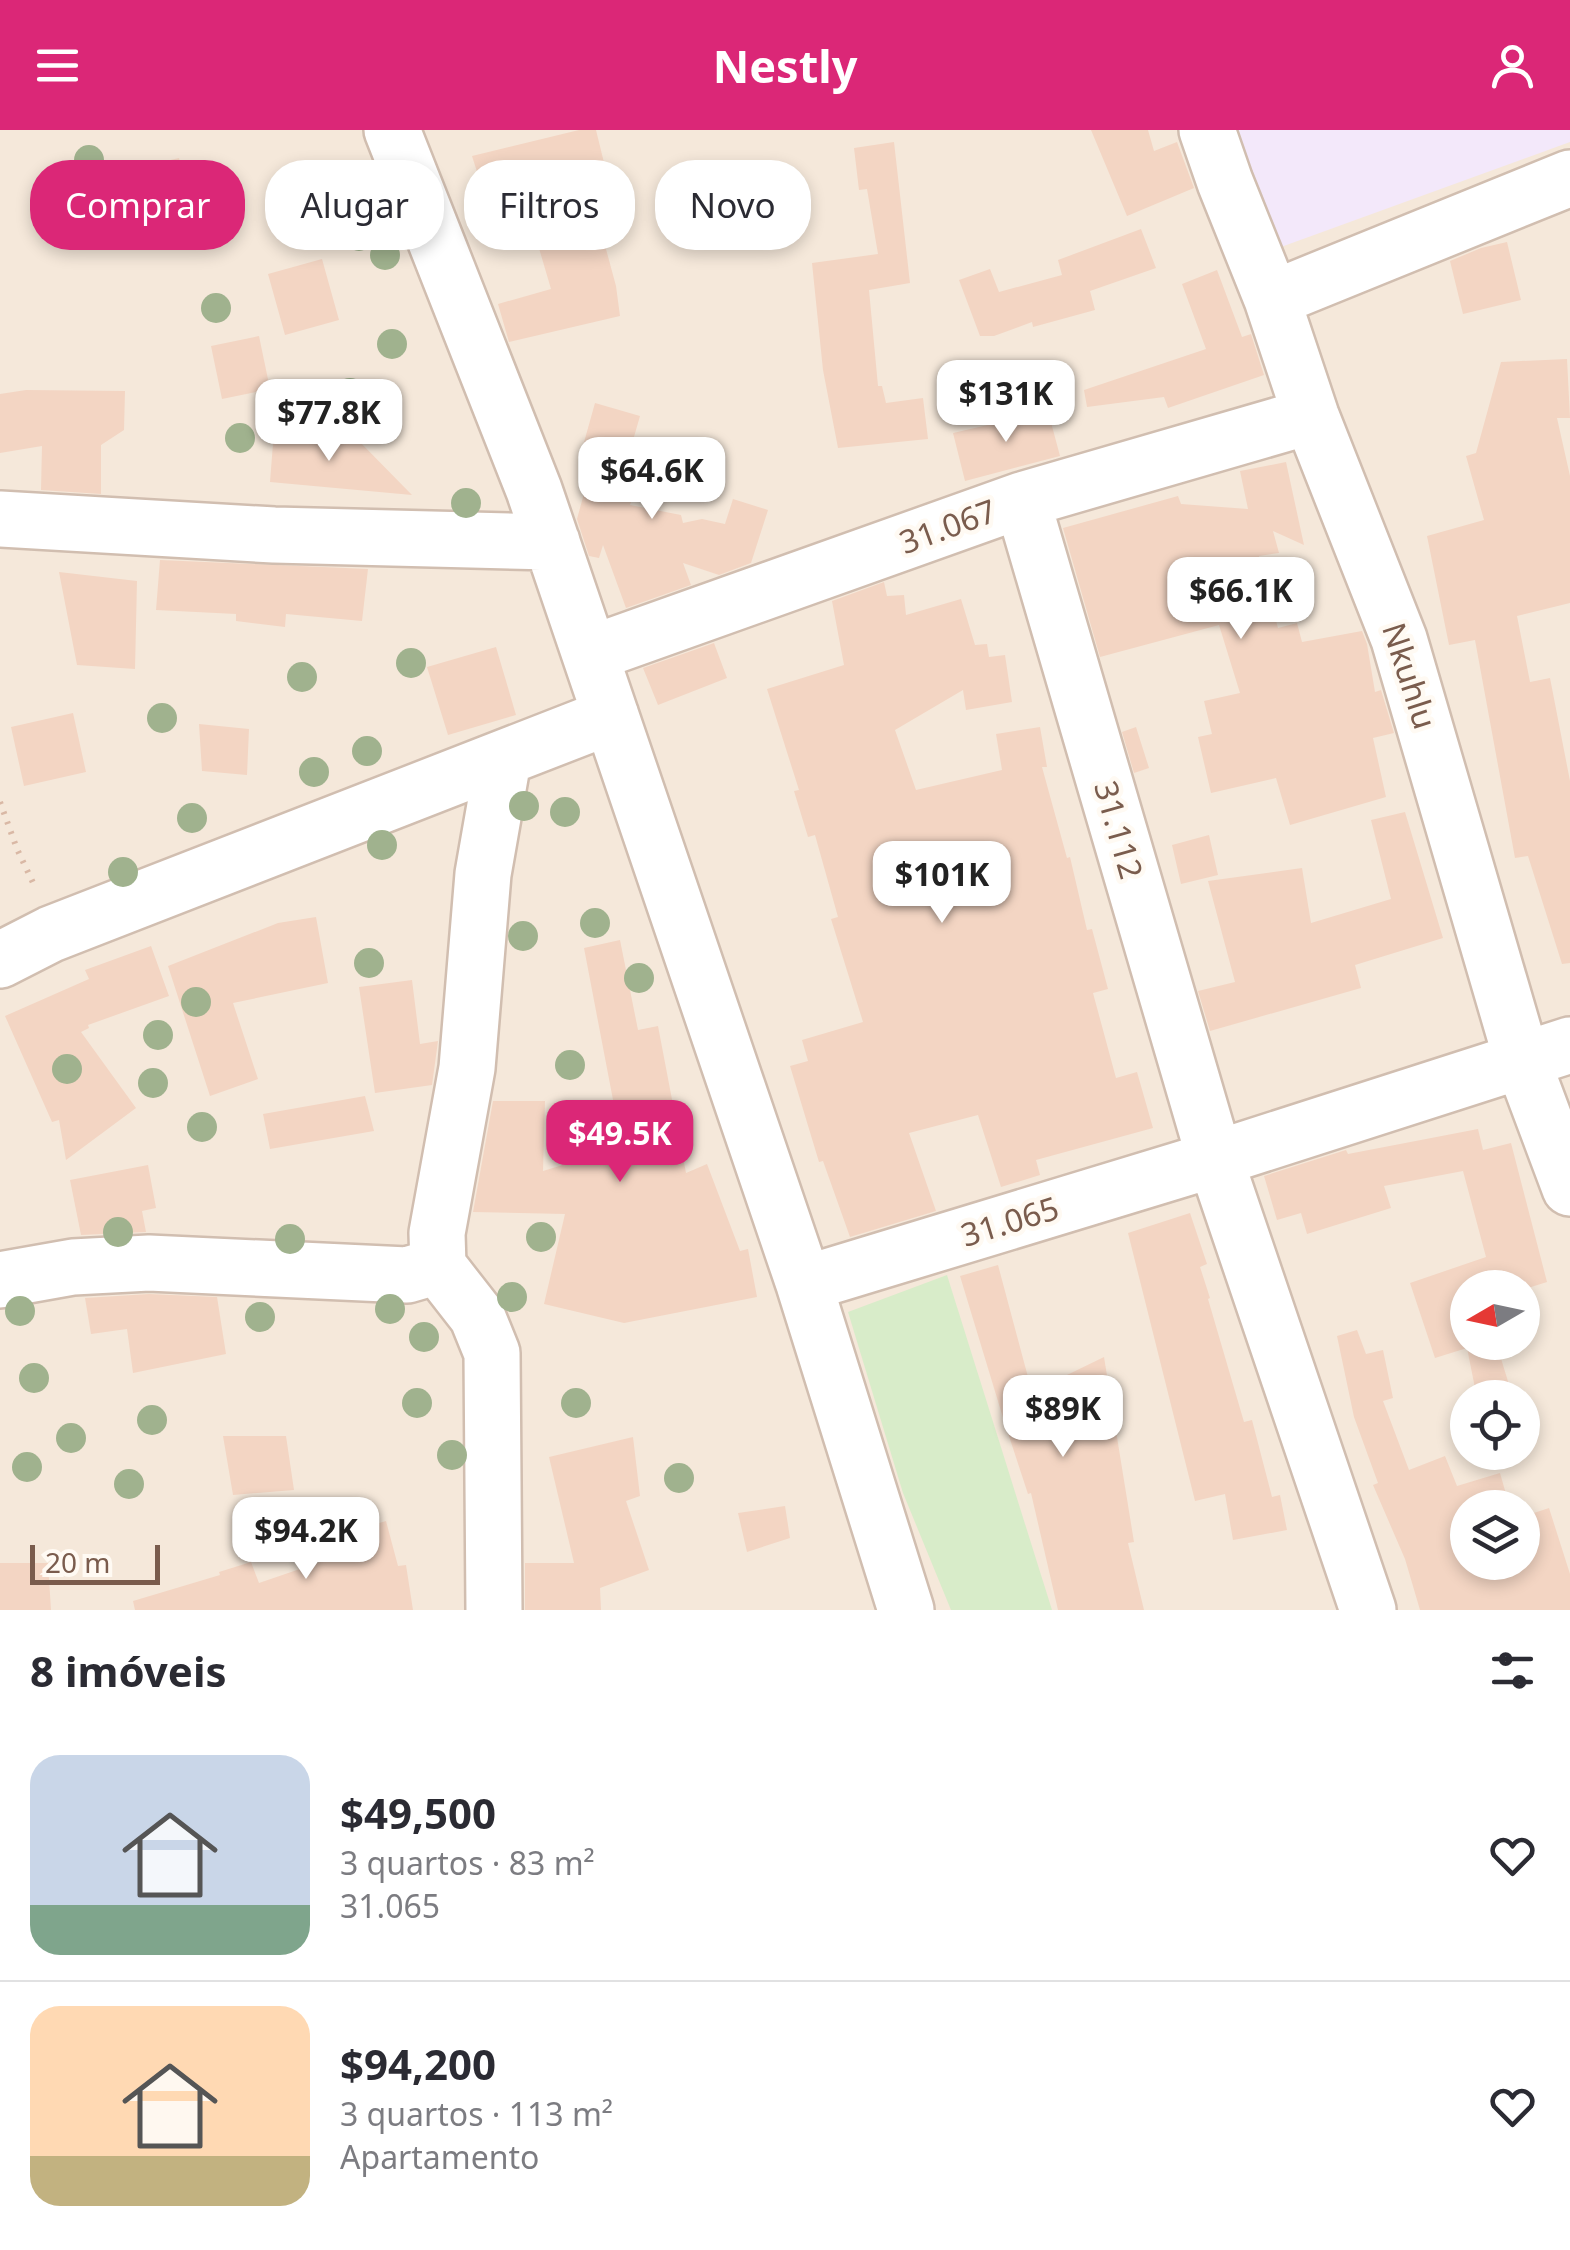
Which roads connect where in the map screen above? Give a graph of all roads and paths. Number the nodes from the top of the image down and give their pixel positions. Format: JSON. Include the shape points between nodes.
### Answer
{"nodes":[{"id":1,"x":392,"y":130,"type":"edge"},
{"id":2,"x":1207,"y":130,"type":"edge"},
{"id":3,"x":1570,"y":178,"type":"edge"},
{"id":4,"x":1272,"y":299,"type":"junction"},
{"id":5,"x":1311,"y":416,"type":"junction"},
{"id":6,"x":1022,"y":500,"type":"junction"},
{"id":7,"x":0,"y":518,"type":"edge"},
{"id":8,"x":552,"y":542,"type":"junction"},
{"id":9,"x":590,"y":654,"type":"junction"},
{"id":10,"x":612,"y":716,"type":"junction"},
{"id":11,"x":504,"y":760,"type":"junction"},
{"id":12,"x":0,"y":802,"type":"edge"},
{"id":13,"x":51,"y":934,"type":"junction"},
{"id":14,"x":0,"y":960,"type":"edge"},
{"id":15,"x":1546,"y":1053,"type":"edge"},
{"id":16,"x":1215,"y":1159,"type":"junction"},
{"id":17,"x":1570,"y":1188,"type":"edge"},
{"id":18,"x":438,"y":1266,"type":"junction"},
{"id":19,"x":0,"y":1280,"type":"edge"},
{"id":20,"x":804,"y":1284,"type":"junction"},
{"id":21,"x":494,"y":1610,"type":"edge"},
{"id":22,"x":906,"y":1610,"type":"edge"},
{"id":23,"x":1368,"y":1610,"type":"edge"}],
"edges":[{"from":1,"to":8,"type":"street"},
{"from":2,"to":4,"type":"street","name":"Nkuhlu"},
{"from":3,"to":4,"type":"street"},
{"from":4,"to":5,"type":"street","name":"Nkuhlu"},
{"from":5,"to":6,"type":"street","name":"31.067"},
{"from":5,"to":15,"type":"street","name":"Nkuhlu","via":[[1400,639]]},
{"from":6,"to":9,"type":"street","name":"31.067"},
{"from":6,"to":16,"type":"street","name":"31.112"},
{"from":7,"to":8,"type":"street","via":[[274,535]]},
{"from":8,"to":9,"type":"street"},
{"from":9,"to":10,"type":"street"},
{"from":10,"to":11,"type":"street"},
{"from":10,"to":20,"type":"street"},
{"from":11,"to":13,"type":"street"},
{"from":11,"to":18,"type":"street","via":[[483,874],[467,1068],[437,1233]]},
{"from":12,"to":13,"type":"path"},
{"from":13,"to":14,"type":"street"},
{"from":15,"to":16,"type":"street","name":"31.065"},
{"from":15,"to":17,"type":"street","name":"Nkuhlu"},
{"from":16,"to":20,"type":"street","name":"31.065"},
{"from":16,"to":23,"type":"street","name":"31.112"},
{"from":18,"to":19,"type":"street","via":[[406,1276],[149,1262]]},
{"from":18,"to":21,"type":"street","via":[[478,1316],[492,1352]]},
{"from":20,"to":22,"type":"street"}]}
